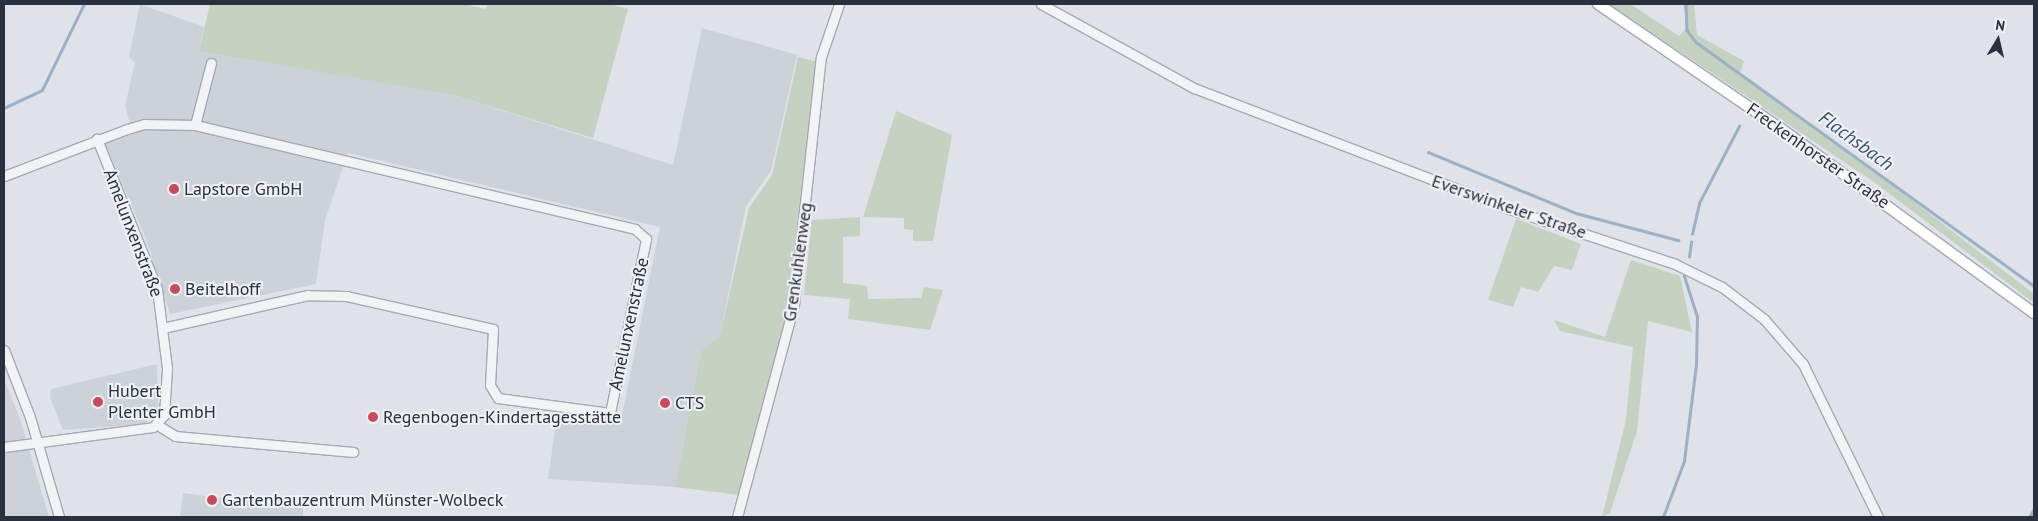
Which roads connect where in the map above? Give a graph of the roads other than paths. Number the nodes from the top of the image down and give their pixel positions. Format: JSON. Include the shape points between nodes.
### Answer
{"nodes":[{"id":1,"x":839,"y":4,"type":"edge"},
{"id":2,"x":1041,"y":4,"type":"edge"},
{"id":3,"x":1598,"y":4,"type":"edge"},
{"id":4,"x":211,"y":63,"type":"dead end"},
{"id":5,"x":195,"y":125,"type":"junction"},
{"id":6,"x":97,"y":139,"type":"junction"},
{"id":7,"x":4,"y":176,"type":"edge"},
{"id":8,"x":2034,"y":313,"type":"edge"},
{"id":9,"x":163,"y":328,"type":"junction"},
{"id":10,"x":4,"y":350,"type":"edge"},
{"id":11,"x":156,"y":424,"type":"junction"},
{"id":12,"x":38,"y":443,"type":"junction"},
{"id":13,"x":4,"y":446,"type":"edge"},
{"id":14,"x":353,"y":452,"type":"dead end"},
{"id":15,"x":59,"y":517,"type":"edge"},
{"id":16,"x":737,"y":517,"type":"edge"},
{"id":17,"x":1878,"y":517,"type":"edge"}],
"edges":[{"from":1,"to":16,"type":"street","name":"Grenkuhlenweg","via":[[821,57],[794,304]]},
{"from":2,"to":17,"type":"street","name":"Everswinkeler Straße","via":[[1194,88],[1506,208],[1674,264],[1722,287],[1764,319],[1803,364]]},
{"from":3,"to":8,"type":"main road","name":"Freckenhorster Straße","via":[[1811,150]]},
{"from":4,"to":5,"type":"street"},
{"from":5,"to":6,"type":"street","name":"Amelunxenstraße","via":[[144,124]]},
{"from":5,"to":9,"type":"street","name":"Amelunxenstraße","via":[[635,228],[644,233],[645,247],[610,413],[498,398],[490,386],[493,329],[481,322],[347,296],[308,295]]},
{"from":6,"to":7,"type":"street","name":"Amelunxenstraße"},
{"from":6,"to":9,"type":"street","name":"Amelunxenstraße","via":[[157,289]]},
{"from":9,"to":11,"type":"street","name":"Amelunxenstraße","via":[[164,415]]},
{"from":10,"to":12,"type":"street"},
{"from":11,"to":12,"type":"street"},
{"from":11,"to":14,"type":"street","via":[[175,436]]},
{"from":12,"to":13,"type":"street"},
{"from":12,"to":15,"type":"street"}]}
